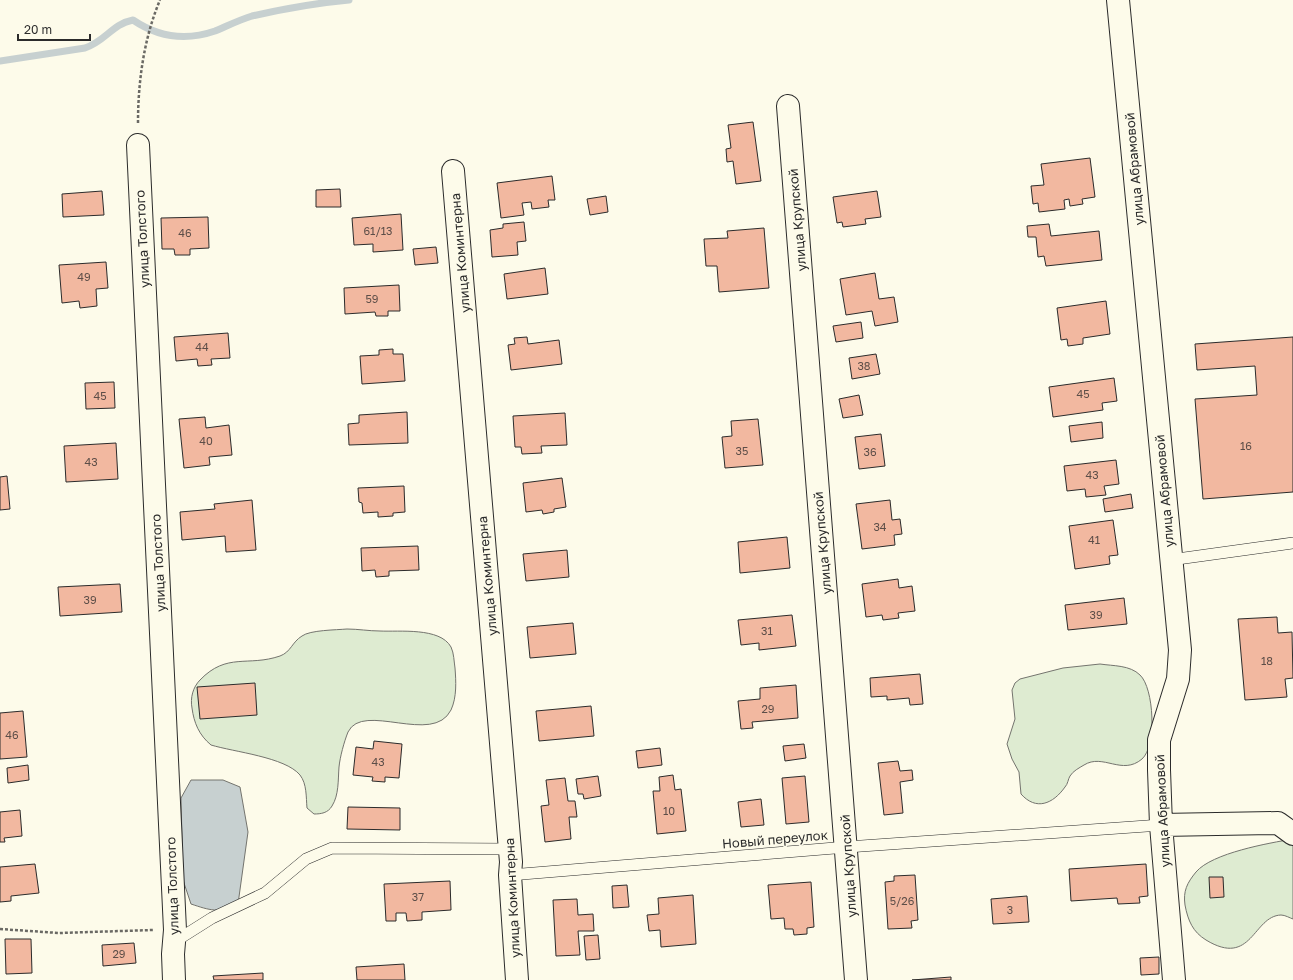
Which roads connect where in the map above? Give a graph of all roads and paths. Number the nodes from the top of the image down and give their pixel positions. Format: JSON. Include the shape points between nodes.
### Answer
{"nodes":[{"id":1,"x":160,"y":0,"type":"edge"},
{"id":2,"x":1118,"y":0,"type":"edge"},
{"id":3,"x":788,"y":106,"type":"dead end"},
{"id":4,"x":138,"y":145,"type":"joint"},
{"id":5,"x":454,"y":171,"type":"dead end"},
{"id":6,"x":1293,"y":543,"type":"edge"},
{"id":7,"x":1170,"y":560,"type":"junction"},
{"id":8,"x":1161,"y":825,"type":"junction"},
{"id":9,"x":1293,"y":834,"type":"edge"},
{"id":10,"x":846,"y":847,"type":"junction"},
{"id":11,"x":510,"y":849,"type":"junction"},
{"id":12,"x":510,"y":875,"type":"junction"},
{"id":13,"x":0,"y":929,"type":"edge"},
{"id":14,"x":175,"y":936,"type":"junction"},
{"id":15,"x":174,"y":980,"type":"edge"},
{"id":16,"x":517,"y":980,"type":"edge"},
{"id":17,"x":856,"y":980,"type":"edge"},
{"id":18,"x":1174,"y":980,"type":"edge"}],
"edges":[{"from":1,"to":4,"type":"path","via":[[147,39],[138,96]]},
{"from":2,"to":7,"type":"street","name":"улица Абрамовой"},
{"from":3,"to":10,"type":"street","name":"улица Крупской"},
{"from":4,"to":14,"type":"street","name":"улица Толстого"},
{"from":5,"to":11,"type":"street","name":"улица Коминтерна"},
{"from":6,"to":7,"type":"lane"},
{"from":7,"to":8,"type":"street","name":"улица Абрамовой","via":[[1180,650],[1178,679],[1159,740]]},
{"from":8,"to":9,"type":"street","via":[[1278,823]]},
{"from":8,"to":10,"type":"lane","name":"Новый переулок"},
{"from":8,"to":18,"type":"street","name":"улица Абрамовой"},
{"from":10,"to":12,"type":"lane","name":"Новый переулок"},
{"from":10,"to":17,"type":"street","name":"улица Крупской"},
{"from":11,"to":12,"type":"street","name":"улица Коминтерна"},
{"from":11,"to":14,"type":"lane","via":[[332,848],[306,860],[265,893]]},
{"from":12,"to":16,"type":"street","name":"улица Коминтерна"},
{"from":13,"to":14,"type":"path"},
{"from":14,"to":15,"type":"street","name":"улица Толстого"}]}
